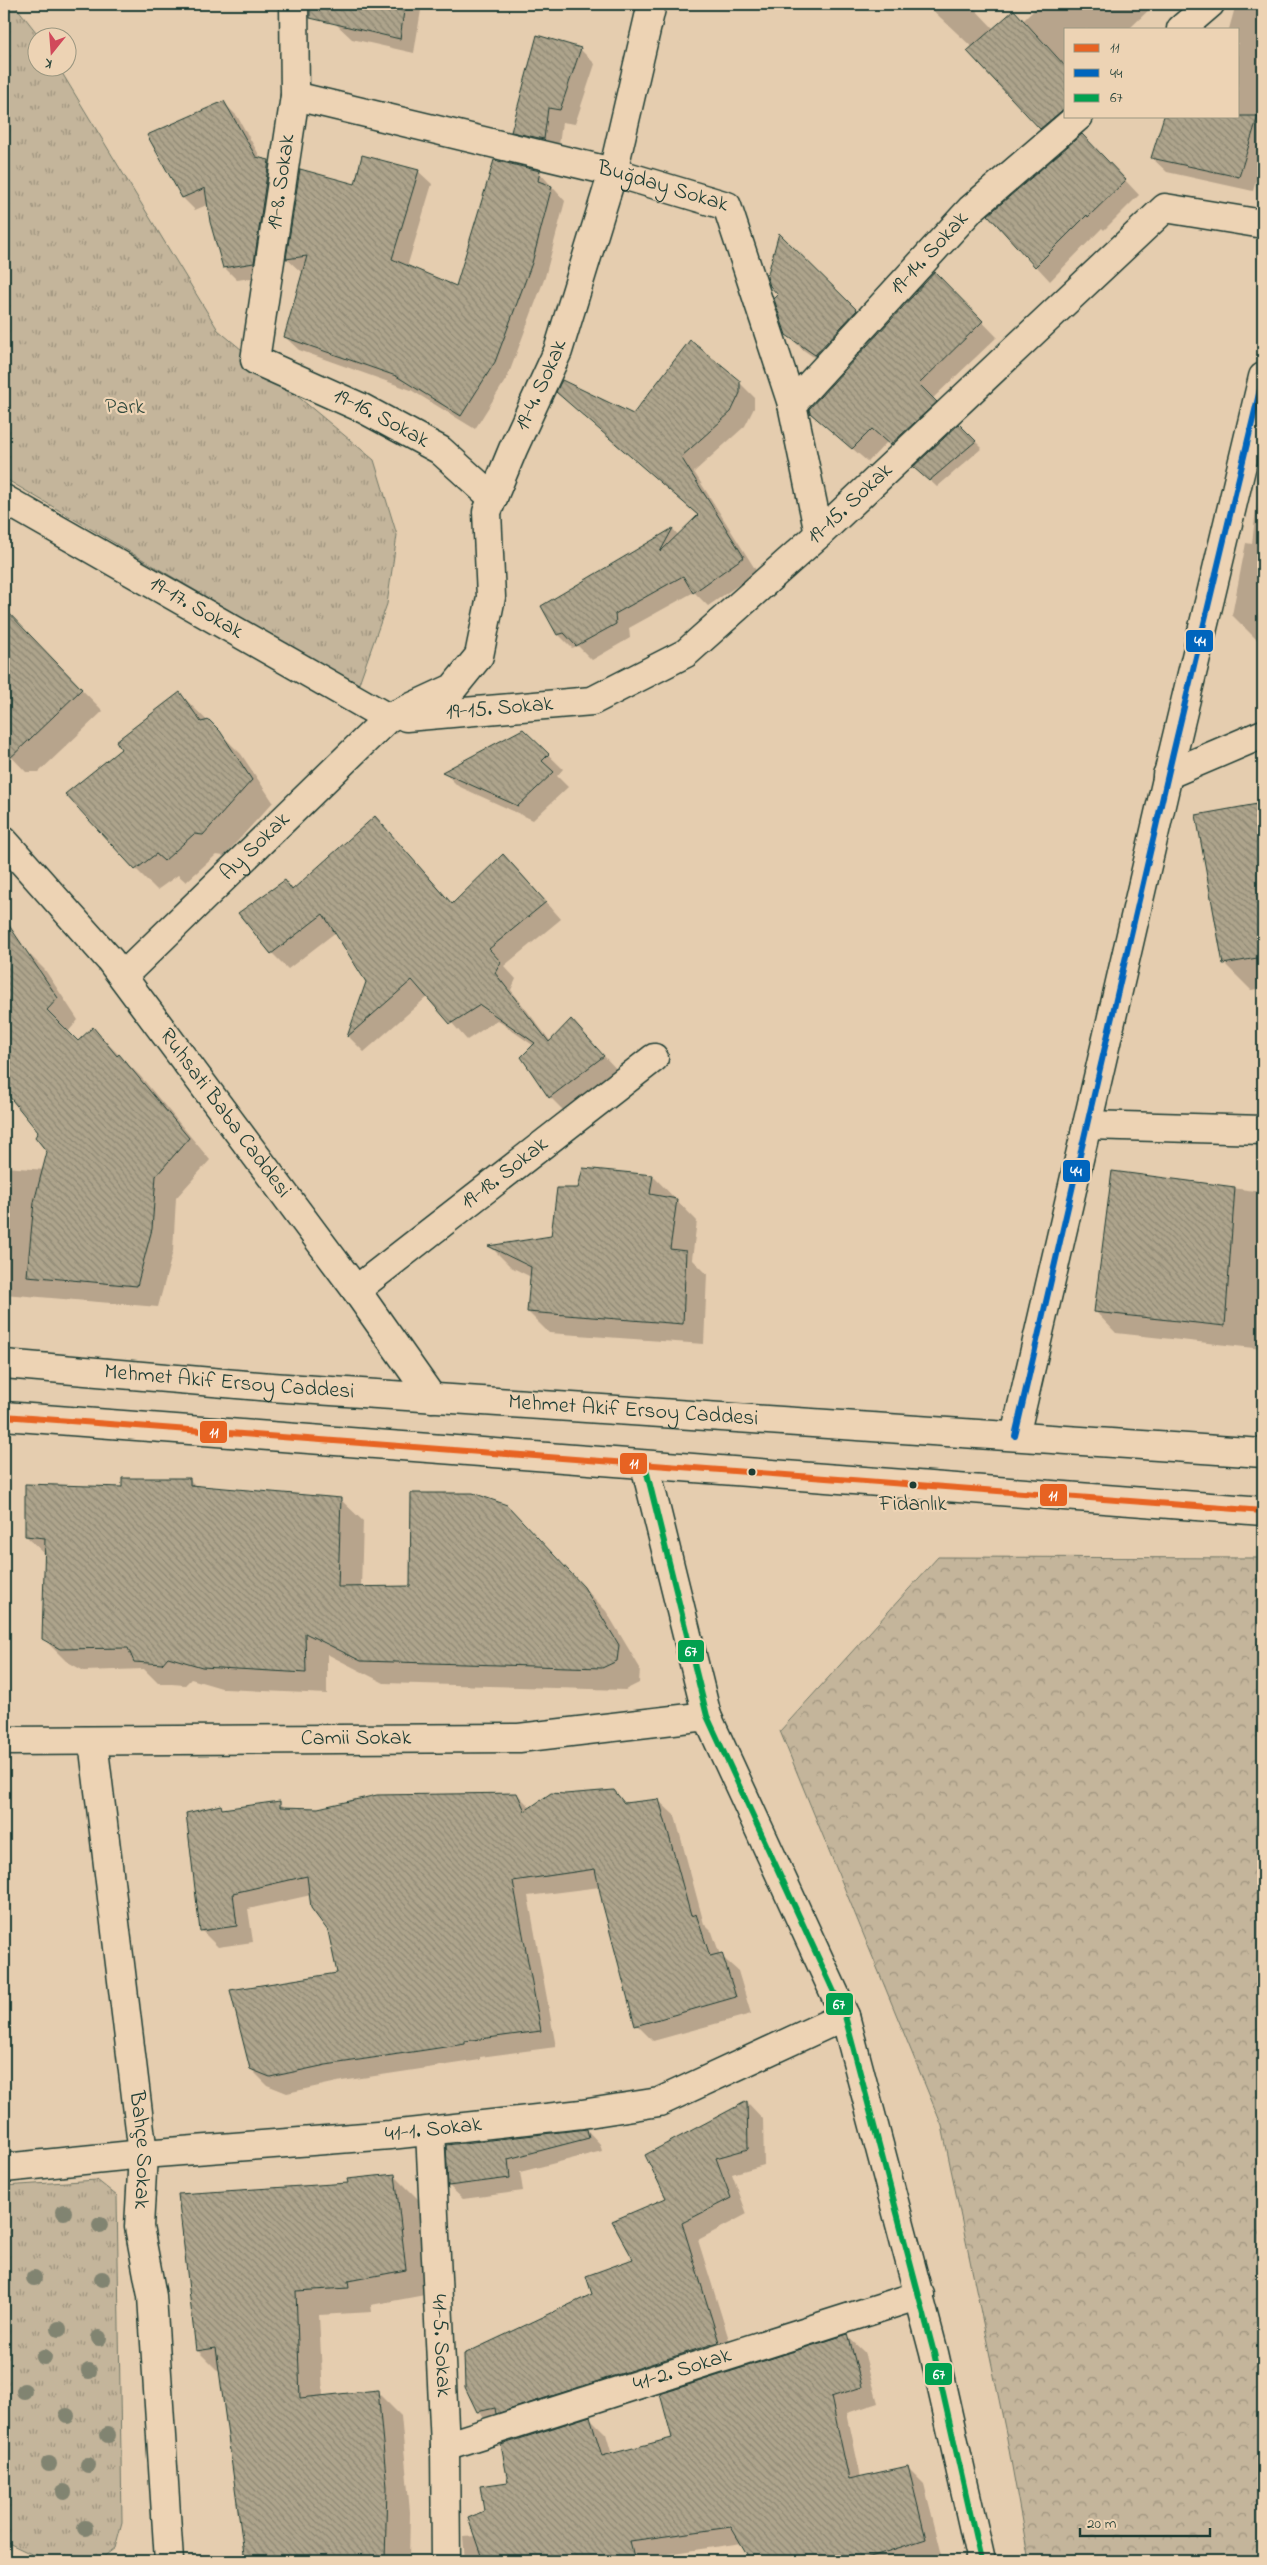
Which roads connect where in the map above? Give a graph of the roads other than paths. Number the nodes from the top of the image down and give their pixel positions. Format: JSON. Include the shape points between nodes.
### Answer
{"nodes":[{"id":1,"x":294,"y":4,"type":"edge"},
{"id":2,"x":652,"y":4,"type":"edge"},
{"id":3,"x":1210,"y":4,"type":"edge"},
{"id":4,"x":1182,"y":28,"type":"edge"},
{"id":5,"x":294,"y":96,"type":"junction"},
{"id":6,"x":1077,"y":118,"type":"edge"},
{"id":7,"x":613,"y":172,"type":"junction"},
{"id":8,"x":1263,"y":224,"type":"edge"},
{"id":9,"x":255,"y":360,"type":"joint"},
{"id":10,"x":1263,"y":377,"type":"edge"},
{"id":11,"x":792,"y":404,"type":"junction"},
{"id":12,"x":493,"y":498,"type":"junction"},
{"id":13,"x":4,"y":499,"type":"edge"},
{"id":14,"x":819,"y":534,"type":"junction"},
{"id":15,"x":388,"y":718,"type":"junction"},
{"id":16,"x":1263,"y":734,"type":"edge"},
{"id":17,"x":1167,"y":776,"type":"junction"},
{"id":18,"x":4,"y":841,"type":"edge"},
{"id":19,"x":123,"y":976,"type":"junction"},
{"id":20,"x":654,"y":1058,"type":"dead end"},
{"id":21,"x":1087,"y":1125,"type":"junction"},
{"id":22,"x":1263,"y":1130,"type":"edge"},
{"id":23,"x":356,"y":1290,"type":"junction"},
{"id":24,"x":4,"y":1364,"type":"edge"},
{"id":25,"x":432,"y":1398,"type":"junction"},
{"id":26,"x":4,"y":1416,"type":"edge"},
{"id":27,"x":1015,"y":1436,"type":"junction"},
{"id":28,"x":1263,"y":1453,"type":"edge"},
{"id":29,"x":645,"y":1464,"type":"junction"},
{"id":30,"x":1263,"y":1511,"type":"edge"},
{"id":31,"x":707,"y":1716,"type":"junction"},
{"id":32,"x":4,"y":1741,"type":"edge"},
{"id":33,"x":94,"y":1742,"type":"junction"},
{"id":34,"x":845,"y":2016,"type":"junction"},
{"id":35,"x":430,"y":2131,"type":"junction"},
{"id":36,"x":143,"y":2154,"type":"junction"},
{"id":37,"x":4,"y":2168,"type":"edge"},
{"id":38,"x":920,"y":2295,"type":"junction"},
{"id":39,"x":444,"y":2446,"type":"junction"},
{"id":40,"x":169,"y":2561,"type":"edge"},
{"id":41,"x":446,"y":2561,"type":"edge"},
{"id":42,"x":980,"y":2561,"type":"edge"}],
"edges":[{"from":1,"to":5,"type":"street","name":"19-8. Sokak"},
{"from":2,"to":7,"type":"street","name":"19-4. Sokak"},
{"from":3,"to":4,"type":"street"},
{"from":5,"to":7,"type":"street","name":"Buğday Sokak"},
{"from":5,"to":9,"type":"street","name":"19-8. Sokak"},
{"from":6,"to":11,"type":"street","name":"19-14. Sokak","via":[[971,210]]},
{"from":7,"to":11,"type":"street","name":"Buğday Sokak","via":[[727,206]]},
{"from":7,"to":12,"type":"street","name":"19-4. Sokak","via":[[558,351]]},
{"from":8,"to":14,"type":"street","name":"19-15. Sokak","via":[[1165,208]]},
{"from":9,"to":12,"type":"street","name":"19-16. Sokak","via":[[362,408],[440,450]]},
{"from":10,"to":17,"type":"street"},
{"from":11,"to":14,"type":"street","name":"Buğday Sokak"},
{"from":12,"to":15,"type":"street","name":"19-4. Sokak","via":[[488,512],[491,597],[479,656],[454,688]]},
{"from":13,"to":15,"type":"street","name":"19-17. Sokak"},
{"from":14,"to":15,"type":"street","name":"19-15. Sokak","via":[[686,653],[592,701]]},
{"from":15,"to":19,"type":"street","name":"Ay Sokak"},
{"from":16,"to":17,"type":"street"},
{"from":17,"to":21,"type":"street"},
{"from":18,"to":19,"type":"street","name":"Ruhsati Baba Caddesi"},
{"from":19,"to":23,"type":"street","name":"Ruhsati Baba Caddesi"},
{"from":20,"to":23,"type":"street","name":"19-18. Sokak"},
{"from":21,"to":22,"type":"street"},
{"from":21,"to":27,"type":"street"},
{"from":23,"to":25,"type":"street","name":"Ruhsati Baba Caddesi"},
{"from":24,"to":25,"type":"street","name":"Mehmet Akif Ersoy Caddesi"},
{"from":25,"to":27,"type":"street","name":"Mehmet Akif Ersoy Caddesi"},
{"from":26,"to":29,"type":"street"},
{"from":27,"to":28,"type":"street","name":"Mehmet Akif Ersoy Caddesi"},
{"from":29,"to":30,"type":"street"},
{"from":29,"to":31,"type":"street"},
{"from":31,"to":33,"type":"street","name":"Camii Sokak","via":[[519,1738]]},
{"from":31,"to":34,"type":"street"},
{"from":32,"to":33,"type":"street","name":"Camii Sokak"},
{"from":33,"to":36,"type":"street","name":"Bahçe Sokak"},
{"from":34,"to":35,"type":"street","name":"41-1. Sokak","via":[[659,2102]]},
{"from":34,"to":38,"type":"street"},
{"from":35,"to":36,"type":"street","name":"41-1. Sokak"},
{"from":35,"to":39,"type":"street","name":"41-5. Sokak"},
{"from":36,"to":37,"type":"street","name":"41-1. Sokak"},
{"from":36,"to":40,"type":"street","name":"Bahçe Sokak","via":[[139,2227],[152,2296]]},
{"from":38,"to":39,"type":"street","name":"41-2. Sokak"},
{"from":38,"to":42,"type":"street"},
{"from":39,"to":41,"type":"street","name":"41-5. Sokak"}]}
